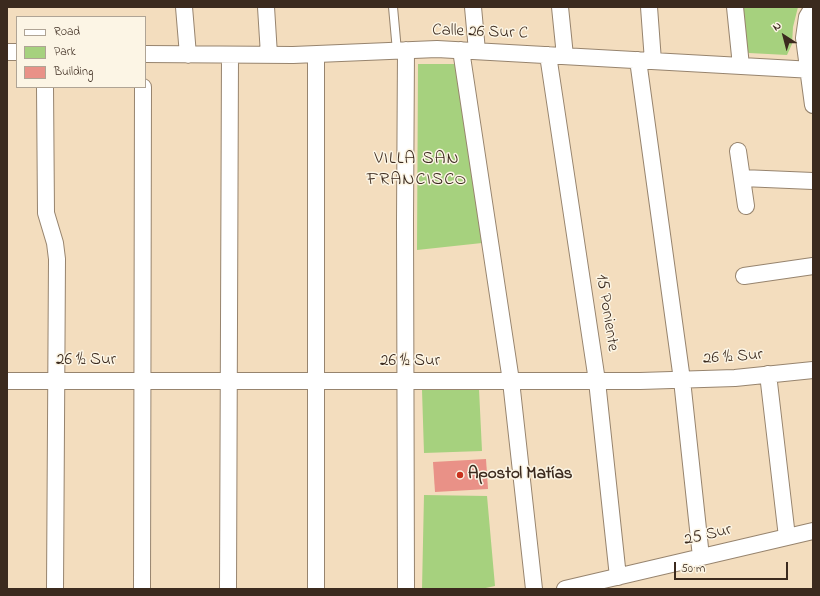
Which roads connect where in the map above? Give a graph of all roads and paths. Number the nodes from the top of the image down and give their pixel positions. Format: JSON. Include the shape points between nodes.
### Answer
{"nodes":[{"id":1,"x":184,"y":7,"type":"edge"},
{"id":2,"x":266,"y":7,"type":"edge"},
{"id":3,"x":393,"y":7,"type":"edge"},
{"id":4,"x":473,"y":7,"type":"edge"},
{"id":5,"x":560,"y":7,"type":"edge"},
{"id":6,"x":649,"y":7,"type":"edge"},
{"id":7,"x":735,"y":7,"type":"edge"},
{"id":8,"x":813,"y":7,"type":"edge"},
{"id":9,"x":402,"y":50,"type":"junction"},
{"id":10,"x":461,"y":50,"type":"junction"},
{"id":11,"x":477,"y":51,"type":"junction"},
{"id":12,"x":146,"y":54,"type":"edge"},
{"id":13,"x":188,"y":55,"type":"junction"},
{"id":14,"x":230,"y":55,"type":"junction"},
{"id":15,"x":270,"y":55,"type":"junction"},
{"id":16,"x":316,"y":55,"type":"junction"},
{"id":17,"x":548,"y":55,"type":"junction"},
{"id":18,"x":565,"y":56,"type":"junction"},
{"id":19,"x":646,"y":60,"type":"junction"},
{"id":20,"x":741,"y":66,"type":"junction"},
{"id":21,"x":810,"y":70,"type":"edge"},
{"id":22,"x":45,"y":88,"type":"edge"},
{"id":23,"x":143,"y":88,"type":"edge"},
{"id":24,"x":813,"y":105,"type":"edge"},
{"id":25,"x":738,"y":151,"type":"dead end"},
{"id":26,"x":742,"y":178,"type":"junction"},
{"id":27,"x":813,"y":181,"type":"edge"},
{"id":28,"x":746,"y":206,"type":"dead end"},
{"id":29,"x":813,"y":266,"type":"edge"},
{"id":30,"x":744,"y":276,"type":"dead end"},
{"id":31,"x":813,"y":370,"type":"edge"},
{"id":32,"x":768,"y":374,"type":"junction"},
{"id":33,"x":56,"y":380,"type":"junction"},
{"id":34,"x":143,"y":380,"type":"junction"},
{"id":35,"x":229,"y":380,"type":"junction"},
{"id":36,"x":682,"y":380,"type":"junction"},
{"id":37,"x":7,"y":381,"type":"edge"},
{"id":38,"x":316,"y":381,"type":"junction"},
{"id":39,"x":407,"y":381,"type":"junction"},
{"id":40,"x":511,"y":381,"type":"junction"},
{"id":41,"x":597,"y":381,"type":"junction"},
{"id":42,"x":813,"y":531,"type":"edge"},
{"id":43,"x":787,"y":537,"type":"junction"},
{"id":44,"x":701,"y":557,"type":"junction"},
{"id":45,"x":618,"y":577,"type":"junction"},
{"id":46,"x":55,"y":589,"type":"edge"},
{"id":47,"x":142,"y":589,"type":"edge"},
{"id":48,"x":228,"y":589,"type":"edge"},
{"id":49,"x":316,"y":589,"type":"edge"},
{"id":50,"x":406,"y":589,"type":"edge"},
{"id":51,"x":534,"y":589,"type":"edge"},
{"id":52,"x":565,"y":589,"type":"edge"}],
"edges":[{"from":1,"to":13,"type":"street"},
{"from":2,"to":15,"type":"street"},
{"from":3,"to":9,"type":"lane"},
{"from":4,"to":11,"type":"street"},
{"from":5,"to":18,"type":"street"},
{"from":6,"to":19,"type":"street"},
{"from":7,"to":20,"type":"street"},
{"from":8,"to":21,"type":"street","via":[[804,29]]},
{"from":9,"to":10,"type":"street","name":"Calle 26 Sur C"},
{"from":9,"to":16,"type":"street","name":"Calle 26 Sur C"},
{"from":9,"to":39,"type":"street"},
{"from":10,"to":11,"type":"street","name":"Calle 26 Sur C"},
{"from":10,"to":40,"type":"street"},
{"from":11,"to":17,"type":"street","name":"Calle 26 Sur C"},
{"from":12,"to":13,"type":"street","name":"Calle 26 Sur C"},
{"from":13,"to":14,"type":"street","name":"Calle 26 Sur C"},
{"from":14,"to":15,"type":"street","name":"Calle 26 Sur C"},
{"from":14,"to":35,"type":"street"},
{"from":15,"to":16,"type":"street","name":"Calle 26 Sur C"},
{"from":16,"to":38,"type":"street"},
{"from":17,"to":18,"type":"street","name":"Calle 26 Sur C"},
{"from":17,"to":41,"type":"street","name":"15 Poniente"},
{"from":18,"to":19,"type":"street","name":"Calle 26 Sur C"},
{"from":19,"to":20,"type":"street","name":"Calle 26 Sur C"},
{"from":19,"to":36,"type":"street"},
{"from":20,"to":21,"type":"street","name":"Calle 26 Sur C"},
{"from":21,"to":24,"type":"street"},
{"from":22,"to":33,"type":"street","via":[[46,213],[57,259]]},
{"from":23,"to":34,"type":"street"},
{"from":25,"to":26,"type":"street"},
{"from":26,"to":27,"type":"street"},
{"from":26,"to":28,"type":"street"},
{"from":29,"to":30,"type":"street"},
{"from":31,"to":32,"type":"street","name":"26 ½ Sur"},
{"from":32,"to":36,"type":"street","name":"26 ½ Sur"},
{"from":32,"to":43,"type":"street"},
{"from":33,"to":34,"type":"street","name":"26 ½ Sur"},
{"from":33,"to":37,"type":"street","name":"26 ½ Sur"},
{"from":33,"to":46,"type":"street"},
{"from":34,"to":35,"type":"street","name":"26 ½ Sur"},
{"from":34,"to":47,"type":"street"},
{"from":35,"to":38,"type":"street","name":"26 ½ Sur"},
{"from":35,"to":48,"type":"street"},
{"from":36,"to":41,"type":"street","name":"26 ½ Sur"},
{"from":36,"to":44,"type":"street"},
{"from":38,"to":39,"type":"street","name":"26 ½ Sur"},
{"from":38,"to":49,"type":"street"},
{"from":39,"to":40,"type":"street","name":"26 ½ Sur"},
{"from":39,"to":50,"type":"street"},
{"from":40,"to":41,"type":"street","name":"26 ½ Sur"},
{"from":40,"to":51,"type":"street"},
{"from":41,"to":45,"type":"street","name":"15 Poniente"},
{"from":42,"to":43,"type":"street","name":"25 Sur"},
{"from":43,"to":44,"type":"street","name":"25 Sur"},
{"from":44,"to":45,"type":"street","name":"25 Sur"},
{"from":45,"to":52,"type":"street","name":"25 Sur"}]}
